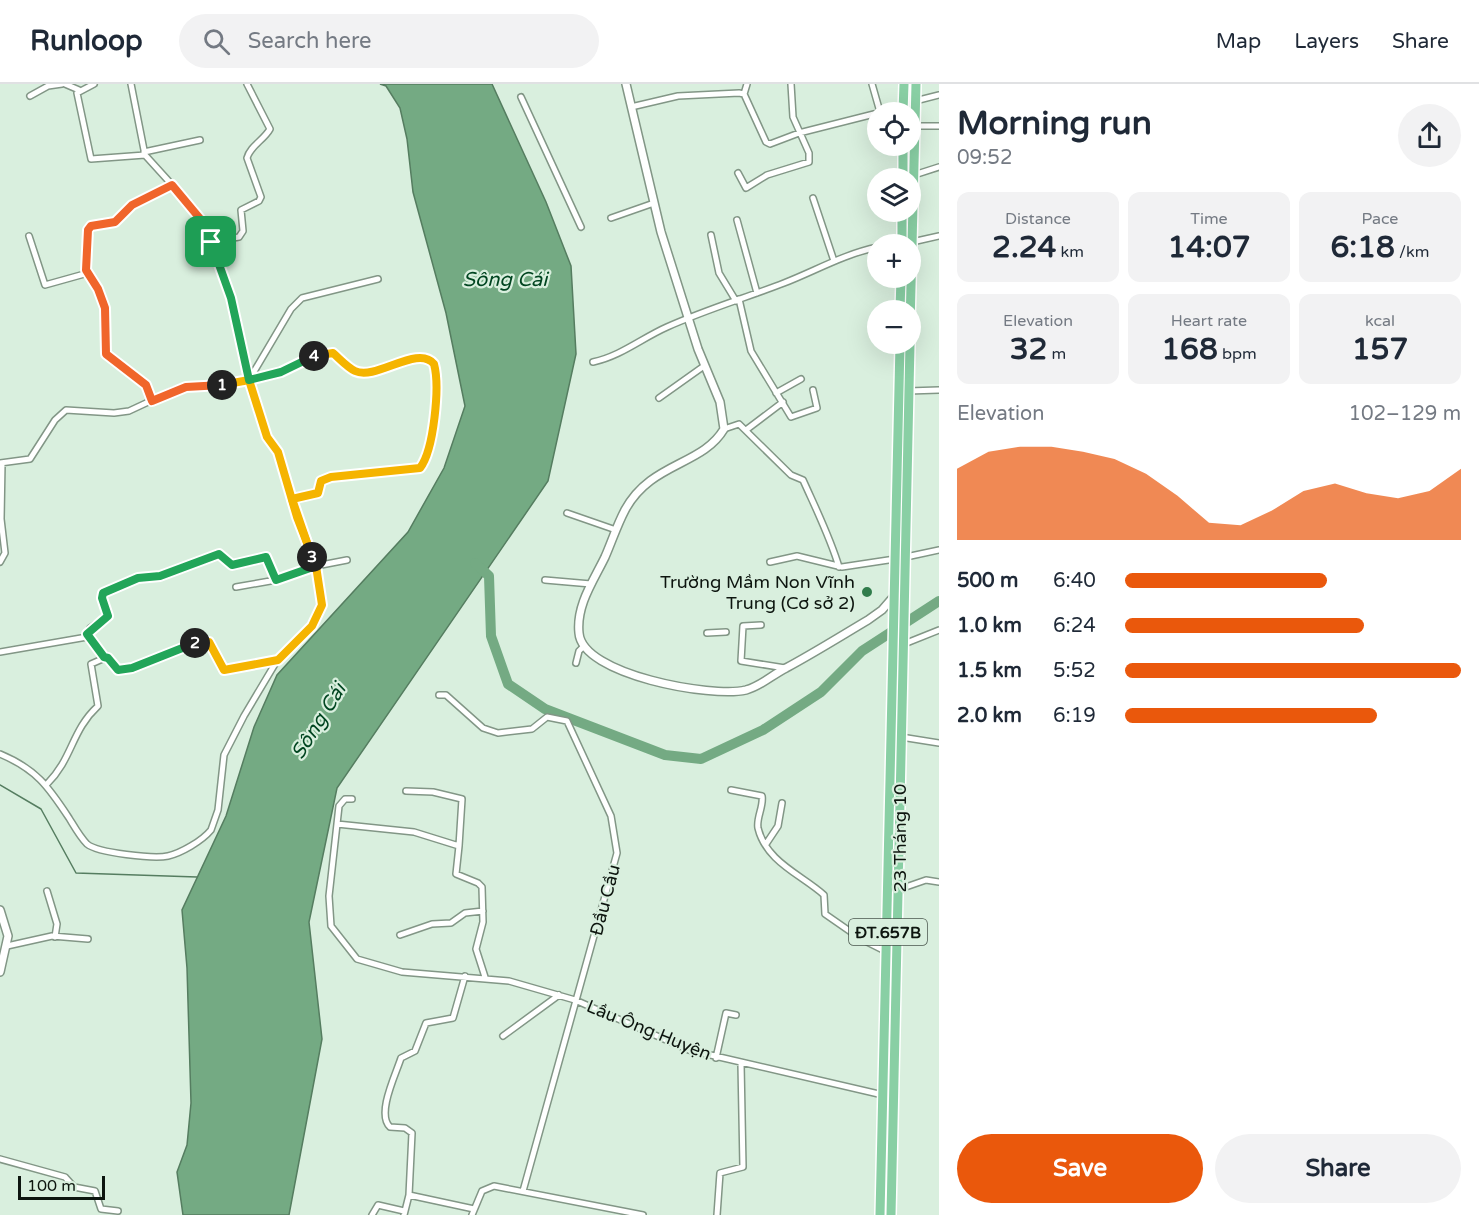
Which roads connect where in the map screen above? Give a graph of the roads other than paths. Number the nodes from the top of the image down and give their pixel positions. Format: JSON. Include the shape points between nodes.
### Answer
{"nodes":[{"id":1,"x":63,"y":84,"type":"edge"},
{"id":2,"x":94,"y":84,"type":"edge"},
{"id":3,"x":131,"y":84,"type":"edge"},
{"id":4,"x":247,"y":84,"type":"edge"},
{"id":5,"x":626,"y":84,"type":"edge"},
{"id":6,"x":747,"y":84,"type":"edge"},
{"id":7,"x":791,"y":84,"type":"edge"},
{"id":8,"x":872,"y":84,"type":"edge"},
{"id":9,"x":904,"y":84,"type":"edge"},
{"id":10,"x":916,"y":84,"type":"edge"},
{"id":11,"x":79,"y":90,"type":"junction"},
{"id":12,"x":744,"y":94,"type":"junction"},
{"id":13,"x":939,"y":95,"type":"edge"},
{"id":14,"x":30,"y":96,"type":"dead end"},
{"id":15,"x":521,"y":97,"type":"dead end"},
{"id":16,"x":915,"y":101,"type":"joint"},
{"id":17,"x":877,"y":102,"type":"edge"},
{"id":18,"x":903,"y":102,"type":"edge"},
{"id":19,"x":631,"y":107,"type":"junction"},
{"id":20,"x":867,"y":116,"type":"edge"},
{"id":21,"x":921,"y":126,"type":"edge"},
{"id":22,"x":939,"y":126,"type":"edge"},
{"id":23,"x":799,"y":133,"type":"junction"},
{"id":24,"x":200,"y":140,"type":"dead end"},
{"id":25,"x":144,"y":154,"type":"junction"},
{"id":26,"x":939,"y":167,"type":"edge"},
{"id":27,"x":738,"y":173,"type":"dead end"},
{"id":28,"x":921,"y":173,"type":"edge"},
{"id":29,"x":172,"y":185,"type":"junction"},
{"id":30,"x":813,"y":198,"type":"dead end"},
{"id":31,"x":654,"y":203,"type":"junction"},
{"id":32,"x":611,"y":218,"type":"dead end"},
{"id":33,"x":737,"y":220,"type":"dead end"},
{"id":34,"x":581,"y":227,"type":"dead end"},
{"id":35,"x":29,"y":236,"type":"dead end"},
{"id":36,"x":711,"y":236,"type":"dead end"},
{"id":37,"x":939,"y":236,"type":"edge"},
{"id":38,"x":921,"y":240,"type":"edge"},
{"id":39,"x":211,"y":242,"type":"junction"},
{"id":40,"x":867,"y":250,"type":"edge"},
{"id":41,"x":834,"y":261,"type":"junction"},
{"id":42,"x":88,"y":273,"type":"junction"},
{"id":43,"x":378,"y":279,"type":"dead end"},
{"id":44,"x":757,"y":293,"type":"junction"},
{"id":45,"x":738,"y":300,"type":"junction"},
{"id":46,"x":688,"y":318,"type":"junction"},
{"id":47,"x":900,"y":354,"type":"edge"},
{"id":48,"x":910,"y":354,"type":"edge"},
{"id":49,"x":593,"y":362,"type":"dead end"},
{"id":50,"x":704,"y":366,"type":"junction"},
{"id":51,"x":801,"y":379,"type":"dead end"},
{"id":52,"x":249,"y":380,"type":"junction"},
{"id":53,"x":813,"y":390,"type":"dead end"},
{"id":54,"x":939,"y":390,"type":"edge"},
{"id":55,"x":908,"y":391,"type":"junction"},
{"id":56,"x":776,"y":393,"type":"junction"},
{"id":57,"x":659,"y":398,"type":"dead end"},
{"id":58,"x":152,"y":401,"type":"junction"},
{"id":59,"x":783,"y":402,"type":"junction"},
{"id":60,"x":724,"y":429,"type":"junction"},
{"id":61,"x":746,"y":430,"type":"junction"},
{"id":62,"x":1,"y":463,"type":"edge"},
{"id":63,"x":292,"y":499,"type":"junction"},
{"id":64,"x":567,"y":513,"type":"dead end"},
{"id":65,"x":616,"y":530,"type":"junction"},
{"id":66,"x":939,"y":550,"type":"edge"},
{"id":67,"x":906,"y":557,"type":"junction"},
{"id":68,"x":895,"y":559,"type":"junction"},
{"id":69,"x":347,"y":560,"type":"dead end"},
{"id":70,"x":0,"y":562,"type":"edge"},
{"id":71,"x":770,"y":562,"type":"dead end"},
{"id":72,"x":316,"y":566,"type":"junction"},
{"id":73,"x":839,"y":567,"type":"junction"},
{"id":74,"x":276,"y":580,"type":"junction"},
{"id":75,"x":545,"y":580,"type":"dead end"},
{"id":76,"x":591,"y":584,"type":"junction"},
{"id":77,"x":236,"y":587,"type":"dead end"},
{"id":78,"x":895,"y":597,"type":"junction"},
{"id":79,"x":762,"y":625,"type":"dead end"},
{"id":80,"x":939,"y":630,"type":"edge"},
{"id":81,"x":726,"y":632,"type":"dead end"},
{"id":82,"x":707,"y":633,"type":"dead end"},
{"id":83,"x":87,"y":637,"type":"junction"},
{"id":84,"x":904,"y":642,"type":"junction"},
{"id":85,"x":584,"y":646,"type":"junction"},
{"id":86,"x":0,"y":652,"type":"edge"},
{"id":87,"x":104,"y":657,"type":"junction"},
{"id":88,"x":278,"y":660,"type":"junction"},
{"id":89,"x":576,"y":663,"type":"dead end"},
{"id":90,"x":785,"y":668,"type":"junction"},
{"id":91,"x":440,"y":695,"type":"dead end"},
{"id":92,"x":901,"y":737,"type":"junction"},
{"id":93,"x":939,"y":743,"type":"edge"},
{"id":94,"x":0,"y":754,"type":"edge"},
{"id":95,"x":47,"y":784,"type":"junction"},
{"id":96,"x":731,"y":790,"type":"dead end"},
{"id":97,"x":406,"y":791,"type":"dead end"},
{"id":98,"x":352,"y":799,"type":"dead end"},
{"id":99,"x":782,"y":803,"type":"dead end"},
{"id":100,"x":336,"y":824,"type":"junction"},
{"id":101,"x":766,"y":844,"type":"junction"},
{"id":102,"x":459,"y":846,"type":"junction"},
{"id":103,"x":939,"y":882,"type":"edge"},
{"id":104,"x":889,"y":889,"type":"junction"},
{"id":105,"x":900,"y":889,"type":"junction"},
{"id":106,"x":46,"y":891,"type":"dead end"},
{"id":107,"x":0,"y":910,"type":"edge"},
{"id":108,"x":483,"y":911,"type":"junction"},
{"id":109,"x":400,"y":935,"type":"dead end"},
{"id":110,"x":55,"y":937,"type":"junction"},
{"id":111,"x":88,"y":939,"type":"dead end"},
{"id":112,"x":7,"y":946,"type":"junction"},
{"id":113,"x":888,"y":952,"type":"junction"},
{"id":114,"x":0,"y":972,"type":"edge"},
{"id":115,"x":465,"y":976,"type":"junction"},
{"id":116,"x":485,"y":977,"type":"junction"},
{"id":117,"x":559,"y":995,"type":"junction"},
{"id":118,"x":575,"y":1000,"type":"junction"},
{"id":119,"x":736,"y":1014,"type":"dead end"},
{"id":120,"x":503,"y":1036,"type":"dead end"},
{"id":121,"x":716,"y":1058,"type":"junction"},
{"id":122,"x":741,"y":1064,"type":"junction"},
{"id":123,"x":884,"y":1095,"type":"junction"},
{"id":124,"x":0,"y":1159,"type":"edge"},
{"id":125,"x":523,"y":1191,"type":"junction"},
{"id":126,"x":409,"y":1195,"type":"junction"},
{"id":127,"x":592,"y":1206,"type":"junction"},
{"id":128,"x":118,"y":1211,"type":"dead end"},
{"id":129,"x":473,"y":1212,"type":"edge"},
{"id":130,"x":404,"y":1213,"type":"edge"},
{"id":131,"x":372,"y":1215,"type":"edge"},
{"id":132,"x":593,"y":1215,"type":"edge"},
{"id":133,"x":643,"y":1215,"type":"edge"},
{"id":134,"x":717,"y":1215,"type":"edge"},
{"id":135,"x":880,"y":1215,"type":"edge"},
{"id":136,"x":891,"y":1215,"type":"edge"}],
"edges":[{"from":1,"to":11,"type":"street"},
{"from":1,"to":14,"type":"street","via":[[48,86]]},
{"from":2,"to":11,"type":"street"},
{"from":3,"to":25,"type":"street"},
{"from":4,"to":39,"type":"street","via":[[270,129],[247,158],[261,197],[241,210],[243,231],[239,237]]},
{"from":5,"to":19,"type":"street"},
{"from":6,"to":12,"type":"street"},
{"from":7,"to":23,"type":"street","via":[[790,104]]},
{"from":8,"to":17,"type":"street"},
{"from":9,"to":18,"type":"main road"},
{"from":10,"to":16,"type":"main road"},
{"from":11,"to":25,"type":"street","via":[[91,159]]},
{"from":12,"to":19,"type":"street","via":[[688,94]]},
{"from":12,"to":23,"type":"street","via":[[766,142],[776,143]]},
{"from":13,"to":16,"type":"street"},
{"from":15,"to":34,"type":"street"},
{"from":19,"to":31,"type":"street"},
{"from":20,"to":23,"type":"street"},
{"from":21,"to":22,"type":"street"},
{"from":23,"to":27,"type":"street","via":[[809,162],[767,175],[746,188]]},
{"from":24,"to":25,"type":"street"},
{"from":25,"to":29,"type":"street"},
{"from":26,"to":28,"type":"street"},
{"from":29,"to":39,"type":"street","via":[[202,221]]},
{"from":29,"to":42,"type":"street","via":[[132,205],[115,222],[91,226],[86,248]]},
{"from":30,"to":41,"type":"street"},
{"from":31,"to":32,"type":"street"},
{"from":31,"to":46,"type":"street"},
{"from":33,"to":44,"type":"street"},
{"from":35,"to":42,"type":"street","via":[[45,285]]},
{"from":36,"to":45,"type":"street","via":[[719,273]]},
{"from":37,"to":38,"type":"street"},
{"from":39,"to":52,"type":"street","via":[[231,298]]},
{"from":40,"to":41,"type":"street"},
{"from":41,"to":44,"type":"street"},
{"from":42,"to":58,"type":"street","via":[[105,308],[106,354],[146,385]]},
{"from":43,"to":52,"type":"street","via":[[302,298],[291,309]]},
{"from":44,"to":45,"type":"street"},
{"from":45,"to":46,"type":"street"},
{"from":45,"to":56,"type":"street","via":[[751,351]]},
{"from":46,"to":49,"type":"street","via":[[617,355]]},
{"from":46,"to":50,"type":"street"},
{"from":47,"to":68,"type":"main road","number":"ĐT.657B"},
{"from":48,"to":55,"type":"main road","number":"ĐT.657B"},
{"from":50,"to":57,"type":"street"},
{"from":50,"to":60,"type":"street","via":[[720,402]]},
{"from":51,"to":56,"type":"street"},
{"from":52,"to":58,"type":"street","via":[[186,387]]},
{"from":52,"to":63,"type":"street"},
{"from":52,"to":63,"type":"street","via":[[281,372],[327,352],[356,372],[364,373],[418,358],[434,364],[434,413],[427,456],[420,468],[331,477],[321,481],[318,493]]},
{"from":53,"to":59,"type":"street","via":[[817,408],[791,417]]},
{"from":54,"to":55,"type":"street"},
{"from":55,"to":67,"type":"main road","number":"ĐT.657B"},
{"from":56,"to":59,"type":"street"},
{"from":58,"to":62,"type":"street","via":[[114,413],[66,410],[30,459]]},
{"from":59,"to":61,"type":"street"},
{"from":60,"to":61,"type":"street","via":[[735,424]]},
{"from":60,"to":65,"type":"street","via":[[706,448],[643,484]]},
{"from":61,"to":73,"type":"street","via":[[791,475],[803,480]]},
{"from":62,"to":70,"type":"street","via":[[5,553]]},
{"from":63,"to":72,"type":"street"},
{"from":64,"to":65,"type":"street"},
{"from":65,"to":76,"type":"street"},
{"from":66,"to":67,"type":"street"},
{"from":67,"to":68,"type":"main road"},
{"from":67,"to":84,"type":"main road","number":"ĐT.657B"},
{"from":68,"to":73,"type":"street"},
{"from":68,"to":78,"type":"main road","number":"ĐT.657B"},
{"from":69,"to":72,"type":"street"},
{"from":71,"to":73,"type":"street","via":[[797,556]]},
{"from":72,"to":74,"type":"street"},
{"from":72,"to":88,"type":"street","via":[[322,600],[319,615]]},
{"from":74,"to":77,"type":"street"},
{"from":74,"to":83,"type":"street","via":[[266,557],[232,565],[219,554],[160,576],[138,578],[103,593],[108,616],[90,628]]},
{"from":75,"to":76,"type":"street"},
{"from":76,"to":85,"type":"street","via":[[579,620]]},
{"from":78,"to":90,"type":"street","via":[[868,620]]},
{"from":78,"to":104,"type":"main road","name":"23 Tháng 10","number":"ĐT.657B"},
{"from":79,"to":90,"type":"street","via":[[743,626],[741,661]]},
{"from":80,"to":84,"type":"street"},
{"from":81,"to":82,"type":"street"},
{"from":83,"to":86,"type":"street"},
{"from":83,"to":87,"type":"street"},
{"from":84,"to":92,"type":"main road","name":"23 Tháng 10","number":"ĐT.657B"},
{"from":85,"to":89,"type":"street"},
{"from":85,"to":90,"type":"street","via":[[611,666],[665,684],[698,689],[744,690]]},
{"from":87,"to":88,"type":"street","via":[[123,670],[204,641],[210,644],[224,670]]},
{"from":87,"to":95,"type":"street","via":[[90,666],[98,706],[84,719],[63,766]]},
{"from":88,"to":95,"type":"street","via":[[222,759],[214,826],[204,837],[176,853],[156,856],[94,848]]},
{"from":91,"to":118,"type":"street","name":"Đầu Cầu","via":[[446,695],[483,728],[498,733],[532,729],[547,717],[567,721],[611,816],[617,848],[615,865]]},
{"from":92,"to":93,"type":"street"},
{"from":92,"to":105,"type":"main road","name":"23 Tháng 10","number":"ĐT.657B"},
{"from":94,"to":95,"type":"street","via":[[28,768]]},
{"from":96,"to":101,"type":"street","via":[[762,796],[758,826]]},
{"from":97,"to":102,"type":"street","via":[[461,798]]},
{"from":98,"to":100,"type":"street","name":"Lầu Ông Huyện","via":[[339,804]]},
{"from":99,"to":101,"type":"street","via":[[778,826]]},
{"from":100,"to":102,"type":"street","via":[[414,832]]},
{"from":100,"to":115,"type":"street","name":"Lầu Ông Huyện","via":[[329,915],[332,930],[346,948],[359,960],[402,972]]},
{"from":101,"to":113,"type":"street","via":[[777,859],[824,895],[826,916]]},
{"from":102,"to":108,"type":"street","via":[[456,874],[480,885]]},
{"from":103,"to":105,"type":"street","via":[[926,880]]},
{"from":104,"to":105,"type":"main road"},
{"from":104,"to":113,"type":"main road","name":"23 Tháng 10","number":"ĐT.657B"},
{"from":105,"to":136,"type":"main road","name":"23 Tháng 10","number":"ĐT.657B"},
{"from":106,"to":110,"type":"street","via":[[57,924]]},
{"from":107,"to":112,"type":"street"},
{"from":108,"to":109,"type":"street","via":[[465,913],[451,923],[432,924]]},
{"from":108,"to":116,"type":"street","via":[[476,949]]},
{"from":110,"to":111,"type":"street"},
{"from":110,"to":112,"type":"street"},
{"from":112,"to":114,"type":"street"},
{"from":113,"to":123,"type":"main road","name":"23 Tháng 10","number":"ĐT.657B"},
{"from":115,"to":116,"type":"street","name":"Lầu Ông Huyện"},
{"from":115,"to":126,"type":"street","via":[[453,1018],[424,1024],[415,1051],[401,1058],[386,1100],[386,1124],[412,1133]]},
{"from":116,"to":117,"type":"street","name":"Lầu Ông Huyện"},
{"from":117,"to":118,"type":"street","name":"Lầu Ông Huyện"},
{"from":117,"to":120,"type":"street"},
{"from":118,"to":121,"type":"street","name":"Lầu Ông Huyện"},
{"from":118,"to":125,"type":"street","name":"Đầu Cầu"},
{"from":119,"to":121,"type":"street","via":[[726,1013]]},
{"from":121,"to":122,"type":"street","name":"Lầu Ông Huyện"},
{"from":122,"to":123,"type":"street","name":"Lầu Ông Huyện"},
{"from":122,"to":134,"type":"street","via":[[743,1167],[720,1173]]},
{"from":123,"to":135,"type":"main road","name":"23 Tháng 10","number":"ĐT.657B"},
{"from":124,"to":128,"type":"street","via":[[65,1177],[74,1187],[95,1191],[101,1209]]},
{"from":125,"to":127,"type":"street"},
{"from":125,"to":129,"type":"street","via":[[489,1186],[482,1191]]},
{"from":126,"to":129,"type":"street"},
{"from":126,"to":130,"type":"street"},
{"from":127,"to":132,"type":"street"},
{"from":127,"to":133,"type":"street"},
{"from":130,"to":131,"type":"street","via":[[378,1205]]}]}
